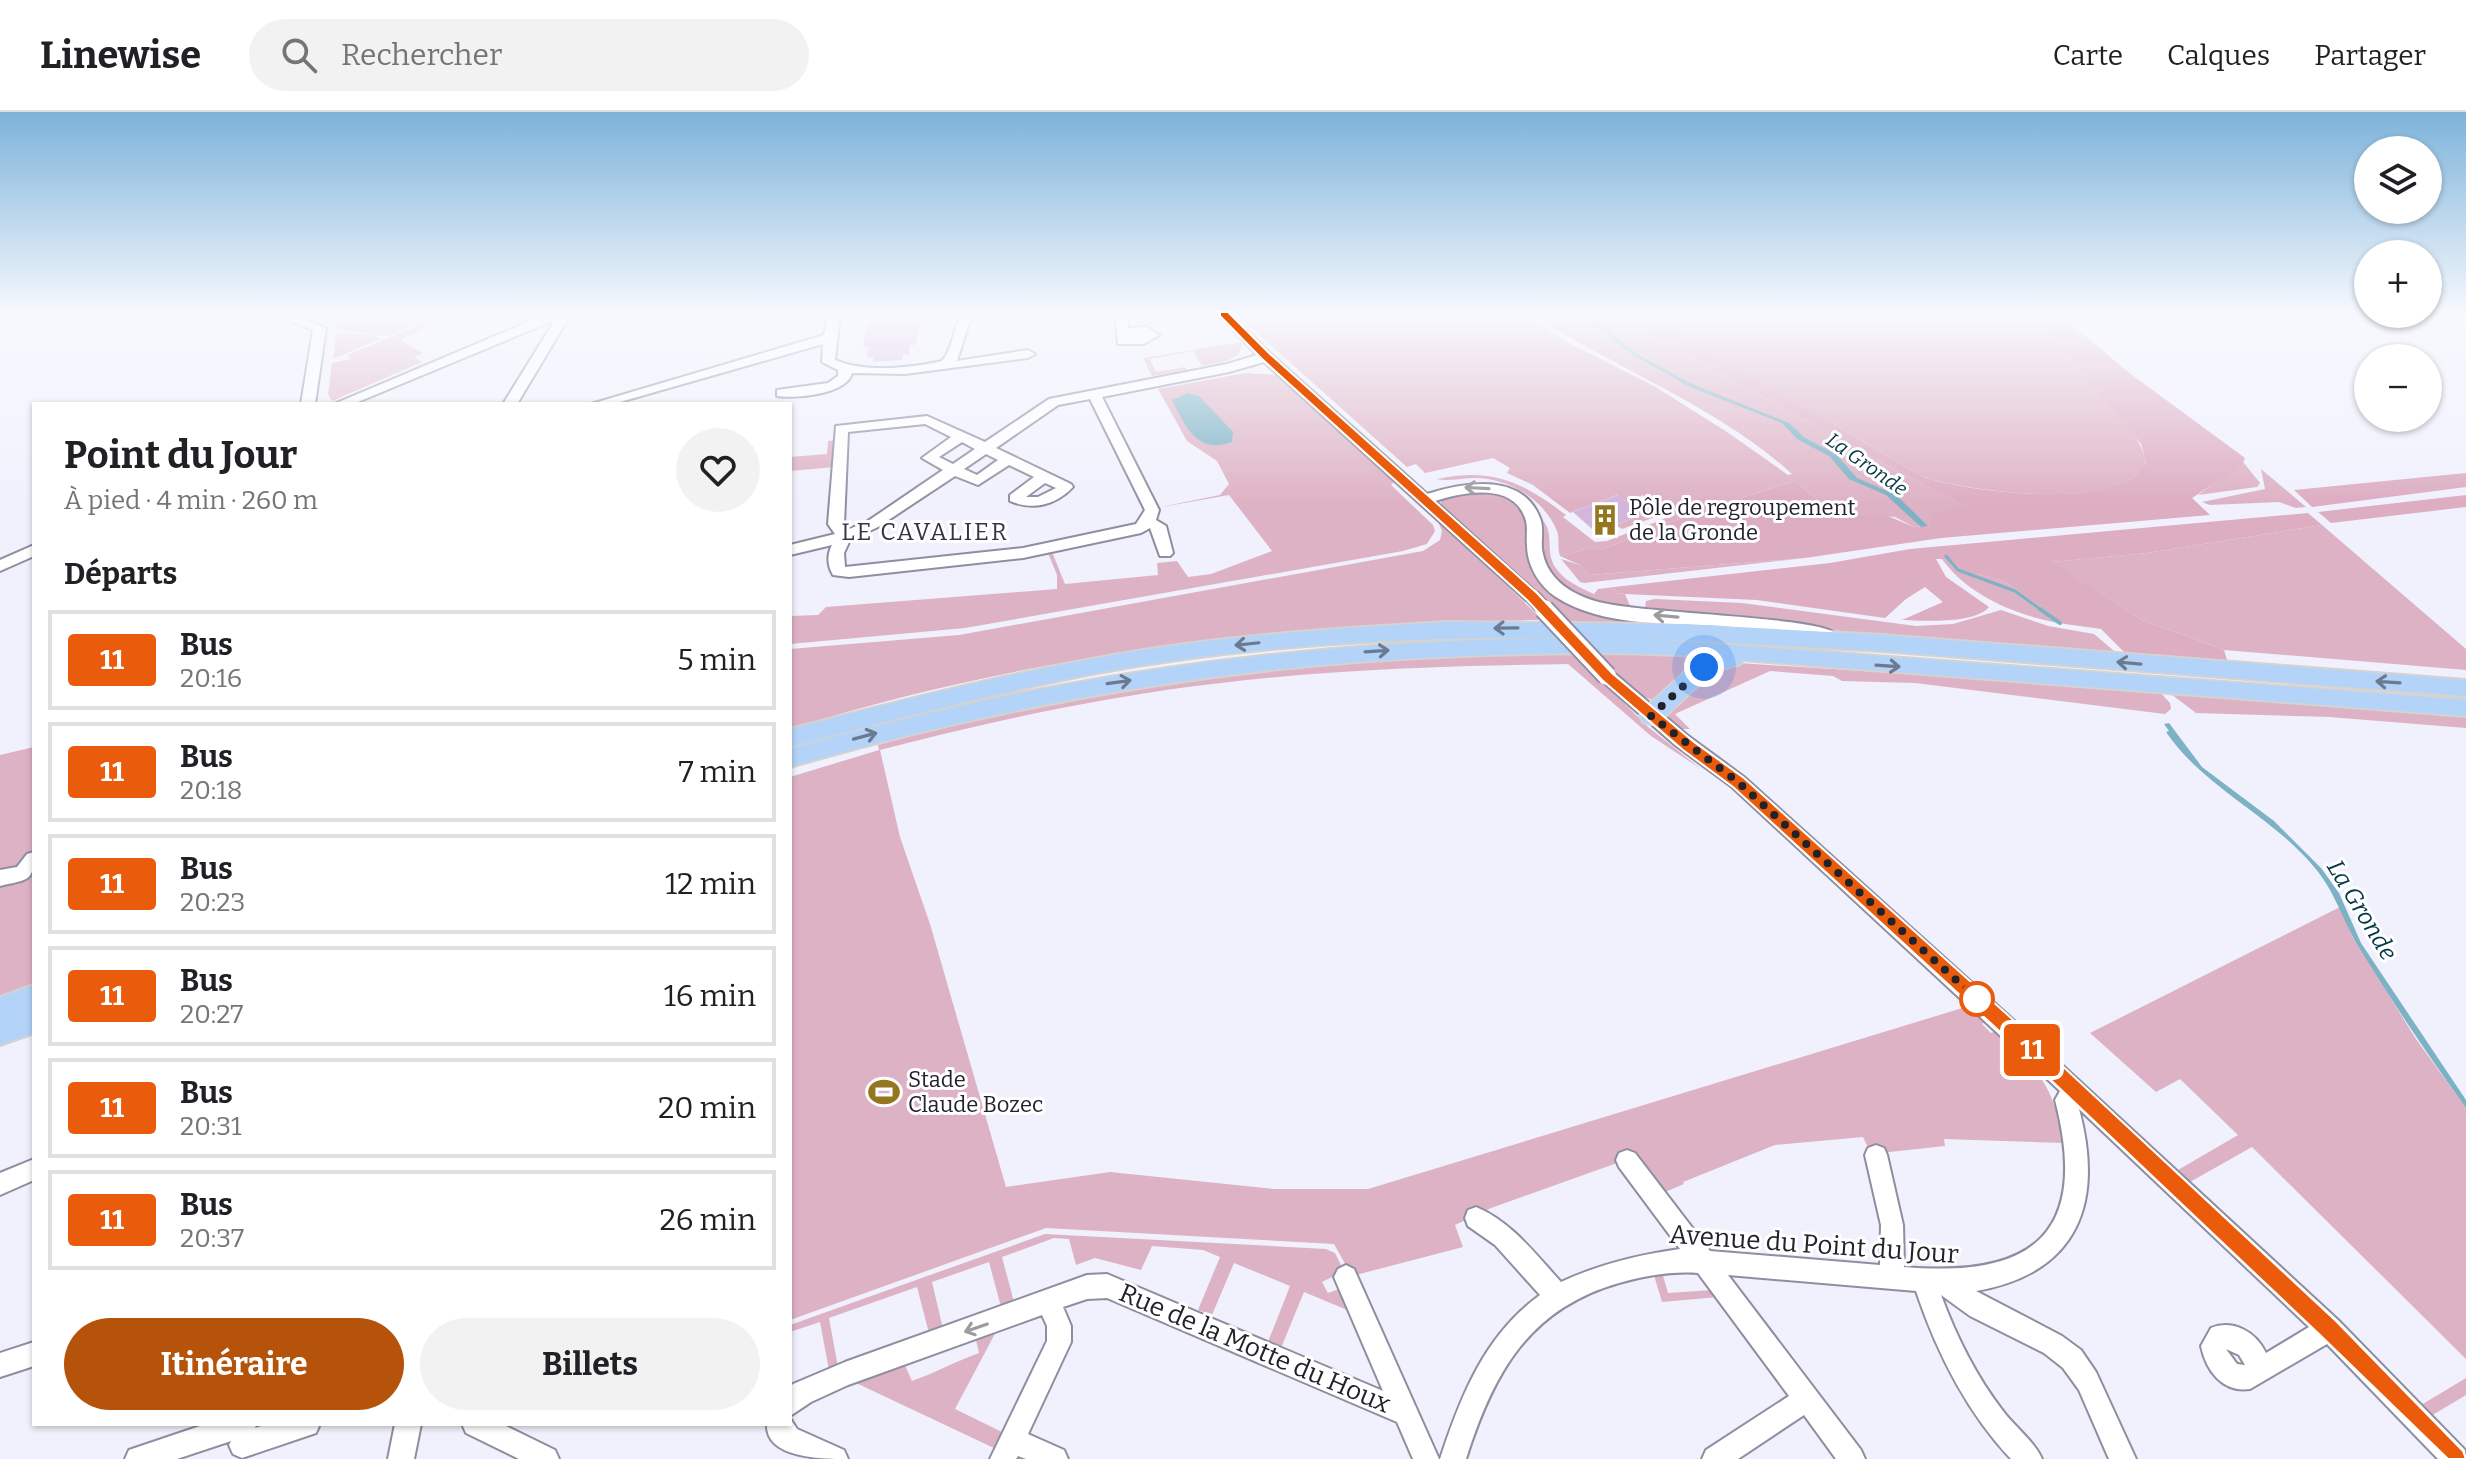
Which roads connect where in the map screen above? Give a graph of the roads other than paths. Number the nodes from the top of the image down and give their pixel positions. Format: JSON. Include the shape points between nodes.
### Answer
{"nodes":[{"id":1,"x":312,"y":377,"type":"edge"},
{"id":2,"x":406,"y":377,"type":"edge"},
{"id":3,"x":527,"y":377,"type":"edge"},
{"id":4,"x":693,"y":377,"type":"edge"},
{"id":5,"x":845,"y":377,"type":"edge"},
{"id":6,"x":1183,"y":377,"type":"edge"},
{"id":7,"x":1288,"y":377,"type":"edge"},
{"id":8,"x":782,"y":393,"type":"dead end"},
{"id":9,"x":1094,"y":394,"type":"junction"},
{"id":10,"x":308,"y":402,"type":"edge"},
{"id":11,"x":346,"y":402,"type":"edge"},
{"id":12,"x":511,"y":402,"type":"edge"},
{"id":13,"x":605,"y":402,"type":"edge"},
{"id":14,"x":960,"y":437,"type":"junction"},
{"id":15,"x":984,"y":447,"type":"junction"},
{"id":16,"x":1009,"y":459,"type":"junction"},
{"id":17,"x":953,"y":469,"type":"junction"},
{"id":18,"x":1045,"y":476,"type":"dead end"},
{"id":19,"x":1425,"y":499,"type":"junction"},
{"id":20,"x":1148,"y":522,"type":"junction"},
{"id":21,"x":844,"y":537,"type":"junction"},
{"id":22,"x":792,"y":550,"type":"edge"},
{"id":23,"x":32,"y":551,"type":"edge"},
{"id":24,"x":1165,"y":553,"type":"dead end"},
{"id":25,"x":0,"y":566,"type":"edge"},
{"id":26,"x":1882,"y":643,"type":"junction"},
{"id":27,"x":1843,"y":663,"type":"junction"},
{"id":28,"x":2466,"y":688,"type":"edge"},
{"id":29,"x":2466,"y":708,"type":"edge"},
{"id":30,"x":1651,"y":716,"type":"junction"},
{"id":31,"x":792,"y":737,"type":"edge"},
{"id":32,"x":792,"y":757,"type":"edge"},
{"id":33,"x":30,"y":872,"type":"edge"},
{"id":34,"x":0,"y":878,"type":"edge"},
{"id":35,"x":32,"y":998,"type":"edge"},
{"id":36,"x":0,"y":1009,"type":"edge"},
{"id":37,"x":32,"y":1022,"type":"edge"},
{"id":38,"x":0,"y":1033,"type":"edge"},
{"id":39,"x":2073,"y":1090,"type":"junction"},
{"id":40,"x":1876,"y":1155,"type":"dead end"},
{"id":41,"x":1627,"y":1160,"type":"dead end"},
{"id":42,"x":32,"y":1170,"type":"edge"},
{"id":43,"x":0,"y":1184,"type":"edge"},
{"id":44,"x":1476,"y":1218,"type":"dead end"},
{"id":45,"x":1702,"y":1261,"type":"junction"},
{"id":46,"x":1892,"y":1276,"type":"junction"},
{"id":47,"x":1346,"y":1277,"type":"dead end"},
{"id":48,"x":1934,"y":1281,"type":"junction"},
{"id":49,"x":1556,"y":1294,"type":"junction"},
{"id":50,"x":1049,"y":1302,"type":"junction"},
{"id":51,"x":2329,"y":1329,"type":"junction"},
{"id":52,"x":32,"y":1355,"type":"edge"},
{"id":53,"x":0,"y":1365,"type":"edge"},
{"id":54,"x":2259,"y":1367,"type":"dead end"},
{"id":55,"x":1805,"y":1400,"type":"junction"},
{"id":56,"x":792,"y":1401,"type":"edge"},
{"id":57,"x":1406,"y":1413,"type":"junction"},
{"id":58,"x":298,"y":1426,"type":"edge"},
{"id":59,"x":408,"y":1426,"type":"edge"},
{"id":60,"x":479,"y":1426,"type":"edge"},
{"id":61,"x":780,"y":1426,"type":"edge"},
{"id":62,"x":242,"y":1438,"type":"edge"},
{"id":63,"x":1008,"y":1450,"type":"edge"},
{"id":64,"x":138,"y":1459,"type":"edge"},
{"id":65,"x":401,"y":1459,"type":"edge"},
{"id":66,"x":546,"y":1459,"type":"edge"},
{"id":67,"x":835,"y":1459,"type":"edge"},
{"id":68,"x":1055,"y":1459,"type":"edge"},
{"id":69,"x":1426,"y":1459,"type":"edge"},
{"id":70,"x":1453,"y":1459,"type":"edge"},
{"id":71,"x":1715,"y":1459,"type":"edge"},
{"id":72,"x":1852,"y":1459,"type":"edge"},
{"id":73,"x":2029,"y":1459,"type":"edge"},
{"id":74,"x":2123,"y":1459,"type":"edge"},
{"id":75,"x":2456,"y":1459,"type":"edge"}],
"edges":[{"from":1,"to":10,"type":"street"},
{"from":2,"to":11,"type":"street"},
{"from":3,"to":12,"type":"street"},
{"from":4,"to":13,"type":"street"},
{"from":5,"to":8,"type":"street","via":[[832,387]]},
{"from":6,"to":9,"type":"street"},
{"from":7,"to":19,"type":"street"},
{"from":9,"to":15,"type":"street","via":[[1054,402]]},
{"from":9,"to":20,"type":"street","via":[[1152,510]]},
{"from":14,"to":15,"type":"street"},
{"from":14,"to":17,"type":"street","via":[[929,458]]},
{"from":14,"to":21,"type":"street","via":[[927,420],[841,429],[836,524]]},
{"from":15,"to":16,"type":"street"},
{"from":15,"to":17,"type":"street"},
{"from":16,"to":17,"type":"street","via":[[978,481]]},
{"from":16,"to":18,"type":"street"},
{"from":17,"to":21,"type":"street","via":[[873,524]]},
{"from":26,"to":19,"type":"street","one_way":true,"via":[[1582,602],[1543,574],[1534,552],[1534,520],[1518,500],[1473,486]]},
{"from":19,"to":30,"type":"street","bridge":true,"via":[[1532,596]]},
{"from":20,"to":21,"type":"street","via":[[1133,531],[1049,549],[849,572],[839,571],[836,564],[836,549]]},
{"from":20,"to":24,"type":"street","via":[[1158,526]]},
{"from":21,"to":22,"type":"street"},
{"from":23,"to":25,"type":"street"},
{"from":28,"to":26,"type":"main road","one_way":true},
{"from":26,"to":31,"type":"main road","one_way":true,"via":[[1534,628],[1298,639],[1100,665]]},
{"from":27,"to":29,"type":"main road","one_way":true},
{"from":27,"to":30,"type":"main road","via":[[1712,663]]},
{"from":32,"to":27,"type":"main road","one_way":true,"via":[[1071,689],[1281,658],[1407,649],[1621,646]]},
{"from":30,"to":39,"type":"street","via":[[1738,782]]},
{"from":33,"to":34,"type":"street"},
{"from":35,"to":36,"type":"main road"},
{"from":37,"to":38,"type":"main road"},
{"from":39,"to":48,"type":"street","name":"Avenue du Point du Jour","via":[[2066,1100],[2078,1183],[2055,1238],[2024,1266],[1977,1282]]},
{"from":39,"to":51,"type":"street"},
{"from":40,"to":46,"type":"street","via":[[1892,1225]]},
{"from":41,"to":45,"type":"street"},
{"from":42,"to":43,"type":"street"},
{"from":44,"to":49,"type":"street","via":[[1503,1237]]},
{"from":45,"to":46,"type":"street","name":"Avenue du Point du Jour"},
{"from":45,"to":49,"type":"street","name":"Avenue du Point du Jour","via":[[1640,1264]]},
{"from":45,"to":55,"type":"street"},
{"from":46,"to":48,"type":"street","name":"Avenue du Point du Jour"},
{"from":47,"to":57,"type":"street","name":"Rue de la Motte du Houx"},
{"from":48,"to":73,"type":"street","via":[[1956,1364],[1976,1398]]},
{"from":48,"to":74,"type":"street","via":[[2072,1359]]},
{"from":49,"to":70,"type":"street","name":"Avenue du Point du Jour","via":[[1510,1336],[1482,1377]]},
{"from":50,"to":56,"type":"street","name":"Rue de la Motte du Houx","one_way":true,"via":[[845,1374]]},
{"from":50,"to":57,"type":"street","name":"Rue de la Motte du Houx","via":[[1087,1287],[1107,1286]]},
{"from":50,"to":63,"type":"street","via":[[1059,1342]]},
{"from":51,"to":54,"type":"street"},
{"from":51,"to":75,"type":"street"},
{"from":52,"to":53,"type":"street"},
{"from":55,"to":71,"type":"street"},
{"from":55,"to":72,"type":"street"},
{"from":57,"to":69,"type":"street","name":"Rue de la Motte du Houx"},
{"from":58,"to":62,"type":"street"},
{"from":59,"to":65,"type":"street"},
{"from":60,"to":66,"type":"street"},
{"from":61,"to":67,"type":"street","via":[[788,1438]]},
{"from":62,"to":64,"type":"street"},
{"from":63,"to":68,"type":"street"}]}
